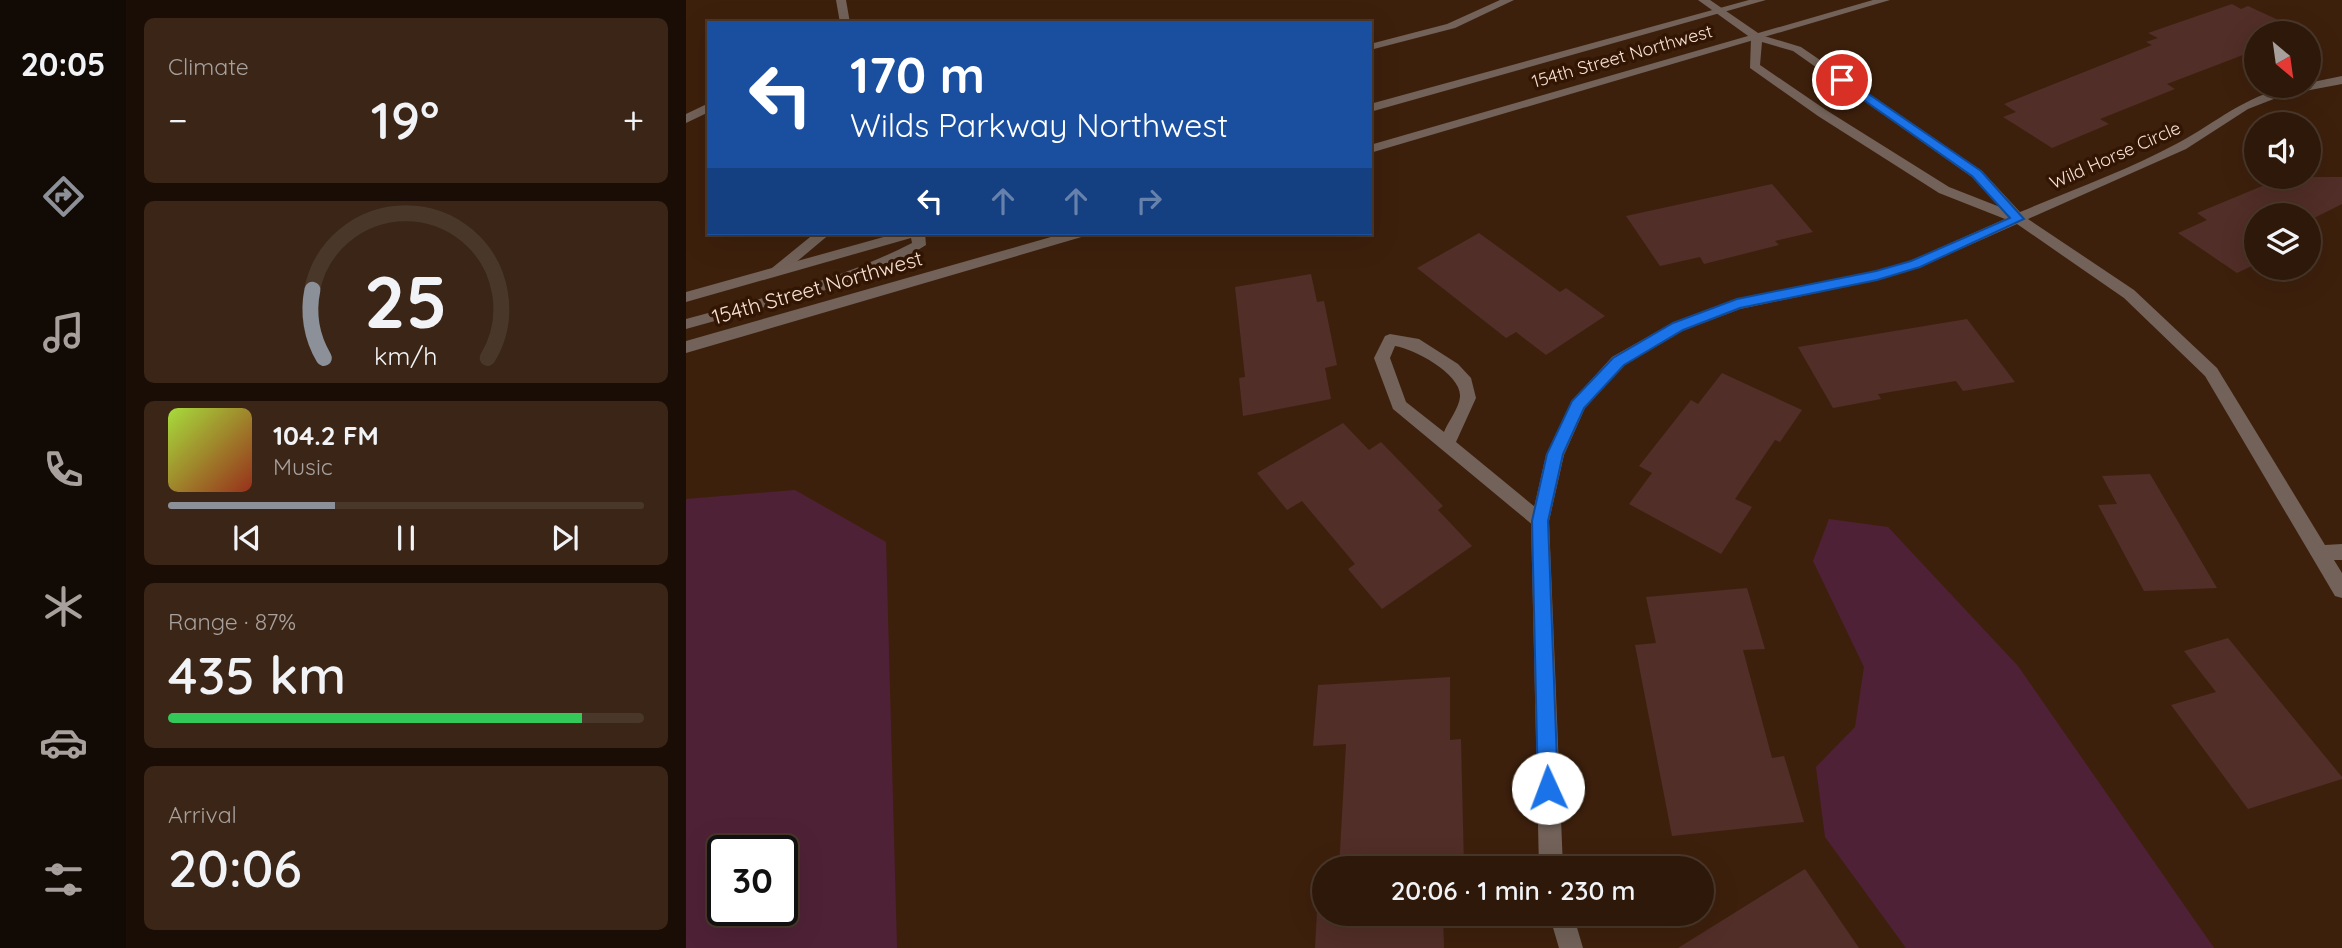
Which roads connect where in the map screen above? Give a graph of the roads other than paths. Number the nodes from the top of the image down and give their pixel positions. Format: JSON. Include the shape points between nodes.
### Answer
{"nodes":[{"id":1,"x":841,"y":0,"type":"edge"},
{"id":2,"x":1509,"y":0,"type":"edge"},
{"id":3,"x":1703,"y":0,"type":"edge"},
{"id":4,"x":1761,"y":0,"type":"edge"},
{"id":5,"x":1885,"y":0,"type":"edge"},
{"id":6,"x":1719,"y":11,"type":"junction"},
{"id":7,"x":845,"y":21,"type":"edge"},
{"id":8,"x":1757,"y":37,"type":"junction"},
{"id":9,"x":1372,"y":46,"type":"edge"},
{"id":10,"x":2342,"y":80,"type":"edge"},
{"id":11,"x":1372,"y":107,"type":"edge"},
{"id":12,"x":707,"y":108,"type":"edge"},
{"id":13,"x":686,"y":119,"type":"edge"},
{"id":14,"x":1372,"y":148,"type":"edge"},
{"id":15,"x":2018,"y":219,"type":"junction"},
{"id":16,"x":822,"y":235,"type":"edge"},
{"id":17,"x":909,"y":235,"type":"edge"},
{"id":18,"x":916,"y":235,"type":"edge"},
{"id":19,"x":1073,"y":235,"type":"edge"},
{"id":20,"x":777,"y":271,"type":"junction"},
{"id":21,"x":686,"y":297,"type":"edge"},
{"id":22,"x":686,"y":324,"type":"edge"},
{"id":23,"x":686,"y":347,"type":"edge"},
{"id":24,"x":1446,"y":446,"type":"junction"},
{"id":25,"x":1540,"y":521,"type":"junction"},
{"id":26,"x":2342,"y":552,"type":"edge"},
{"id":27,"x":2319,"y":553,"type":"junction"},
{"id":28,"x":2342,"y":590,"type":"edge"},
{"id":29,"x":1551,"y":856,"type":"edge"},
{"id":30,"x":1565,"y":926,"type":"edge"},
{"id":31,"x":1571,"y":948,"type":"edge"}],
"edges":[{"from":1,"to":7,"type":"street"},
{"from":2,"to":9,"type":"street","via":[[1451,26]]},
{"from":3,"to":6,"type":"street"},
{"from":4,"to":6,"type":"street","name":"154th Street Northwest"},
{"from":5,"to":8,"type":"street","name":"154th Street Northwest"},
{"from":6,"to":8,"type":"street"},
{"from":6,"to":11,"type":"street","name":"154th Street Northwest"},
{"from":8,"to":14,"type":"street","name":"154th Street Northwest"},
{"from":8,"to":15,"type":"street","via":[[1797,49],[1977,174]]},
{"from":8,"to":15,"type":"street","via":[[1754,66],[1944,190]]},
{"from":10,"to":15,"type":"street","name":"Wild Horse Circle","via":[[2281,92],[2244,106],[2182,146]]},
{"from":12,"to":13,"type":"street"},
{"from":15,"to":25,"type":"street","name":"Wild Horse Circle","via":[[1877,276],[1737,304],[1678,326],[1618,361],[1578,405],[1555,454]]},
{"from":15,"to":27,"type":"street","via":[[2129,294],[2211,372]]},
{"from":16,"to":20,"type":"street"},
{"from":17,"to":20,"type":"street","name":"154th Street Northwest"},
{"from":18,"to":22,"type":"street","via":[[919,245],[884,265]]},
{"from":19,"to":23,"type":"street","name":"154th Street Northwest"},
{"from":20,"to":21,"type":"street","name":"154th Street Northwest"},
{"from":24,"to":24,"type":"street","via":[[1399,405],[1382,358],[1390,340],[1413,343],[1465,382],[1468,398]]},
{"from":24,"to":25,"type":"street"},
{"from":25,"to":29,"type":"street","name":"Wild Horse Circle"},
{"from":26,"to":27,"type":"street"},
{"from":27,"to":28,"type":"street"},
{"from":30,"to":31,"type":"street"}]}
